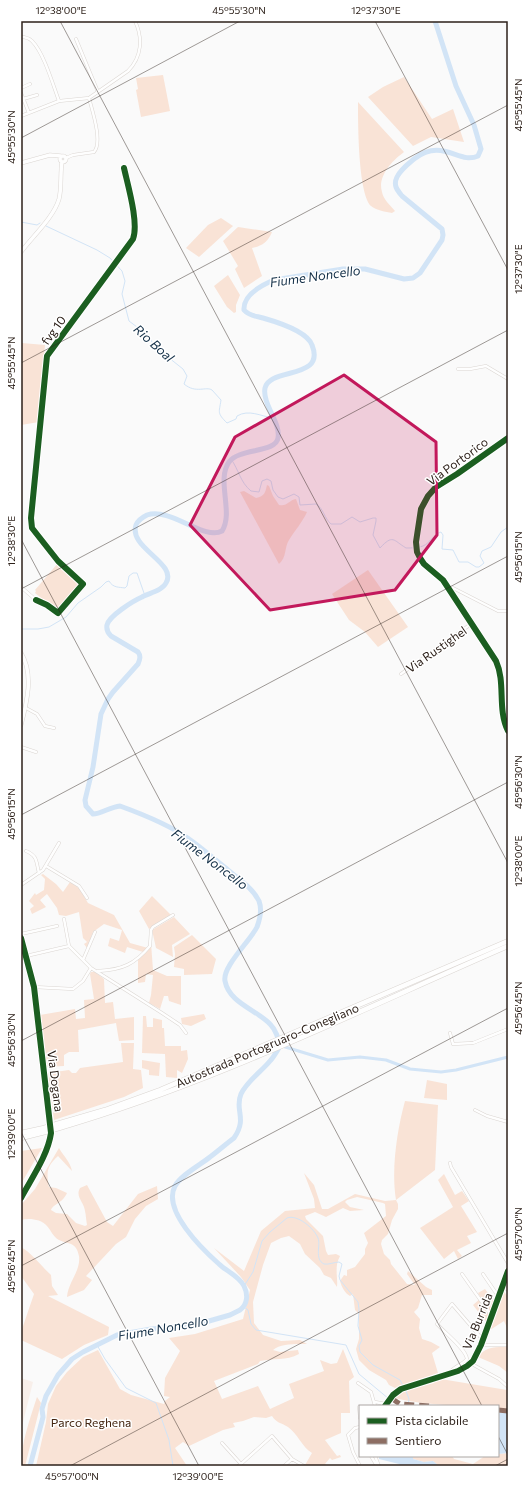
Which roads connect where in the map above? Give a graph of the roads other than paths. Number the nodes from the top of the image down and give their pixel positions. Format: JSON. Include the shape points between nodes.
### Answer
{"nodes":[{"id":1,"x":135,"y":21,"type":"edge"},
{"id":2,"x":21,"y":37,"type":"edge"},
{"id":3,"x":76,"y":38,"type":"dead end"},
{"id":4,"x":30,"y":84,"type":"dead end"},
{"id":5,"x":21,"y":88,"type":"edge"},
{"id":6,"x":98,"y":92,"type":"junction"},
{"id":7,"x":21,"y":93,"type":"edge"},
{"id":8,"x":37,"y":94,"type":"dead end"},
{"id":9,"x":89,"y":98,"type":"junction"},
{"id":10,"x":23,"y":99,"type":"junction"},
{"id":11,"x":59,"y":101,"type":"junction"},
{"id":12,"x":29,"y":112,"type":"junction"},
{"id":13,"x":21,"y":116,"type":"edge"},
{"id":14,"x":61,"y":156,"type":"junction"},
{"id":15,"x":66,"y":158,"type":"junction"},
{"id":16,"x":62,"y":162,"type":"junction"},
{"id":17,"x":21,"y":164,"type":"edge"},
{"id":18,"x":21,"y":252,"type":"edge"},
{"id":19,"x":458,"y":369,"type":"dead end"},
{"id":20,"x":508,"y":379,"type":"edge"},
{"id":21,"x":508,"y":438,"type":"edge"},
{"id":22,"x":21,"y":587,"type":"edge"},
{"id":23,"x":449,"y":588,"type":"junction"},
{"id":24,"x":36,"y":600,"type":"dead end"},
{"id":25,"x":508,"y":611,"type":"edge"},
{"id":26,"x":471,"y":624,"type":"junction"},
{"id":27,"x":21,"y":653,"type":"edge"},
{"id":28,"x":401,"y":674,"type":"dead end"},
{"id":29,"x":26,"y":708,"type":"junction"},
{"id":30,"x":21,"y":725,"type":"edge"},
{"id":31,"x":54,"y":728,"type":"dead end"},
{"id":32,"x":508,"y":731,"type":"edge"},
{"id":33,"x":21,"y":747,"type":"edge"},
{"id":34,"x":36,"y":752,"type":"dead end"},
{"id":35,"x":59,"y":843,"type":"dead end"},
{"id":36,"x":26,"y":851,"type":"dead end"},
{"id":37,"x":46,"y":866,"type":"junction"},
{"id":38,"x":39,"y":874,"type":"junction"},
{"id":39,"x":21,"y":885,"type":"edge"},
{"id":40,"x":87,"y":898,"type":"dead end"},
{"id":41,"x":173,"y":915,"type":"dead end"},
{"id":42,"x":64,"y":918,"type":"dead end"},
{"id":43,"x":57,"y":926,"type":"dead end"},
{"id":44,"x":95,"y":932,"type":"dead end"},
{"id":45,"x":21,"y":934,"type":"edge"},
{"id":46,"x":21,"y":938,"type":"edge"},
{"id":47,"x":508,"y":941,"type":"edge"},
{"id":48,"x":69,"y":946,"type":"junction"},
{"id":49,"x":508,"y":946,"type":"edge"},
{"id":50,"x":26,"y":956,"type":"junction"},
{"id":51,"x":83,"y":960,"type":"junction"},
{"id":52,"x":91,"y":968,"type":"junction"},
{"id":53,"x":98,"y":972,"type":"junction"},
{"id":54,"x":431,"y":977,"type":"junction"},
{"id":55,"x":34,"y":987,"type":"junction"},
{"id":56,"x":508,"y":1029,"type":"edge"},
{"id":57,"x":186,"y":1033,"type":"dead end"},
{"id":58,"x":450,"y":1033,"type":"dead end"},
{"id":59,"x":475,"y":1110,"type":"dead end"},
{"id":60,"x":502,"y":1121,"type":"junction"},
{"id":61,"x":508,"y":1122,"type":"edge"},
{"id":62,"x":501,"y":1126,"type":"dead end"},
{"id":63,"x":45,"y":1130,"type":"junction"},
{"id":64,"x":21,"y":1133,"type":"edge"},
{"id":65,"x":21,"y":1138,"type":"edge"},
{"id":66,"x":450,"y":1163,"type":"dead end"},
{"id":67,"x":21,"y":1198,"type":"edge"},
{"id":68,"x":508,"y":1263,"type":"edge"},
{"id":69,"x":508,"y":1271,"type":"edge"},
{"id":70,"x":462,"y":1274,"type":"dead end"},
{"id":71,"x":483,"y":1274,"type":"dead end"},
{"id":72,"x":502,"y":1288,"type":"junction"},
{"id":73,"x":508,"y":1289,"type":"edge"},
{"id":74,"x":499,"y":1297,"type":"junction"},
{"id":75,"x":491,"y":1316,"type":"junction"},
{"id":76,"x":483,"y":1340,"type":"junction"},
{"id":77,"x":508,"y":1345,"type":"edge"},
{"id":78,"x":481,"y":1346,"type":"junction"},
{"id":79,"x":470,"y":1363,"type":"junction"},
{"id":80,"x":448,"y":1374,"type":"junction"},
{"id":81,"x":358,"y":1383,"type":"dead end"},
{"id":82,"x":508,"y":1386,"type":"edge"},
{"id":83,"x":374,"y":1402,"type":"junction"},
{"id":84,"x":387,"y":1404,"type":"edge"},
{"id":85,"x":375,"y":1405,"type":"edge"},
{"id":86,"x":359,"y":1427,"type":"edge"},
{"id":87,"x":222,"y":1443,"type":"dead end"},
{"id":88,"x":372,"y":1457,"type":"edge"},
{"id":89,"x":292,"y":1459,"type":"junction"},
{"id":90,"x":239,"y":1465,"type":"edge"},
{"id":91,"x":284,"y":1466,"type":"edge"},
{"id":92,"x":304,"y":1466,"type":"edge"},
{"id":93,"x":360,"y":1466,"type":"edge"},
{"id":94,"x":378,"y":1466,"type":"edge"}],
"edges":[{"from":1,"to":6,"type":"street","via":[[141,40],[134,65]]},
{"from":2,"to":11,"type":"street","via":[[28,38],[35,44],[49,72]]},
{"from":3,"to":6,"type":"street"},
{"from":4,"to":5,"type":"street"},
{"from":6,"to":9,"type":"street"},
{"from":7,"to":10,"type":"street"},
{"from":8,"to":10,"type":"street"},
{"from":9,"to":11,"type":"street"},
{"from":9,"to":15,"type":"street","via":[[97,132],[97,148],[94,152]]},
{"from":10,"to":12,"type":"street"},
{"from":11,"to":12,"type":"street"},
{"from":12,"to":13,"type":"street"},
{"from":14,"to":15,"type":"street"},
{"from":14,"to":16,"type":"street"},
{"from":14,"to":17,"type":"street","via":[[50,155]]},
{"from":15,"to":16,"type":"street"},
{"from":16,"to":18,"type":"street","via":[[57,203]]},
{"from":19,"to":20,"type":"street","via":[[486,366]]},
{"from":21,"to":23,"type":"street","name":"Via Portorico","via":[[436,487],[421,509],[416,546],[420,558]]},
{"from":22,"to":24,"type":"street"},
{"from":23,"to":25,"type":"street","via":[[498,611]]},
{"from":23,"to":26,"type":"street","name":"Via Rustighel"},
{"from":26,"to":28,"type":"street","name":"Via Rustighel"},
{"from":26,"to":32,"type":"street","name":"Via Rustighel","via":[[499,668],[502,712]]},
{"from":27,"to":29,"type":"street","via":[[27,670]]},
{"from":29,"to":30,"type":"street"},
{"from":29,"to":31,"type":"street","via":[[37,714],[45,726]]},
{"from":33,"to":34,"type":"street"},
{"from":35,"to":37,"type":"street"},
{"from":36,"to":38,"type":"street","via":[[35,857]]},
{"from":37,"to":38,"type":"street"},
{"from":37,"to":40,"type":"street","via":[[79,886]]},
{"from":38,"to":39,"type":"street"},
{"from":41,"to":53,"type":"street","via":[[151,930],[150,946],[136,960],[127,966]]},
{"from":42,"to":48,"type":"street"},
{"from":43,"to":45,"type":"street"},
{"from":44,"to":51,"type":"street"},
{"from":46,"to":50,"type":"street","name":"Via Dogana"},
{"from":47,"to":54,"type":"highway","name":"Autostrada Portogruaro-Conegliano"},
{"from":48,"to":50,"type":"street"},
{"from":48,"to":51,"type":"street"},
{"from":49,"to":54,"type":"highway","name":"Autostrada Portogruaro-Conegliano"},
{"from":50,"to":55,"type":"street","name":"Via Dogana"},
{"from":51,"to":52,"type":"street"},
{"from":52,"to":53,"type":"street"},
{"from":52,"to":55,"type":"street","via":[[83,981],[73,989]]},
{"from":53,"to":57,"type":"street","via":[[180,1025]]},
{"from":54,"to":63,"type":"highway","name":"Autostrada Portogruaro-Conegliano","bridge":true,"via":[[246,1061],[162,1092]]},
{"from":55,"to":67,"type":"street","name":"Via Dogana","via":[[51,1133],[49,1144]]},
{"from":56,"to":58,"type":"street","via":[[473,1043],[453,1044]]},
{"from":59,"to":60,"type":"street"},
{"from":60,"to":61,"type":"street"},
{"from":60,"to":62,"type":"street"},
{"from":63,"to":64,"type":"highway","name":"Autostrada Portogruaro-Conegliano"},
{"from":63,"to":65,"type":"highway","name":"Autostrada Portogruaro-Conegliano"},
{"from":66,"to":68,"type":"street"},
{"from":69,"to":72,"type":"street","name":"Via Burrida"},
{"from":70,"to":75,"type":"street","name":"Via Burrida"},
{"from":71,"to":74,"type":"street","name":"Via Burrida"},
{"from":72,"to":73,"type":"street"},
{"from":72,"to":74,"type":"street","name":"Via Burrida"},
{"from":74,"to":75,"type":"street","name":"Via Burrida"},
{"from":75,"to":76,"type":"street","name":"Via Burrida"},
{"from":76,"to":78,"type":"street","name":"Via Burrida"},
{"from":76,"to":80,"type":"street","via":[[452,1304],[437,1324],[467,1359]]},
{"from":77,"to":78,"type":"street"},
{"from":78,"to":79,"type":"street","name":"Via Burrida"},
{"from":79,"to":80,"type":"street","name":"Via Burrida"},
{"from":79,"to":82,"type":"street"},
{"from":80,"to":84,"type":"street","name":"Via Burrida","via":[[404,1388],[391,1397]]},
{"from":81,"to":83,"type":"street","via":[[371,1392]]},
{"from":83,"to":84,"type":"street"},
{"from":83,"to":85,"type":"street"},
{"from":86,"to":93,"type":"street","via":[[348,1436]]},
{"from":87,"to":90,"type":"street"},
{"from":88,"to":94,"type":"street"},
{"from":89,"to":90,"type":"street","via":[[272,1436]]},
{"from":89,"to":91,"type":"street"},
{"from":89,"to":92,"type":"street"}]}
